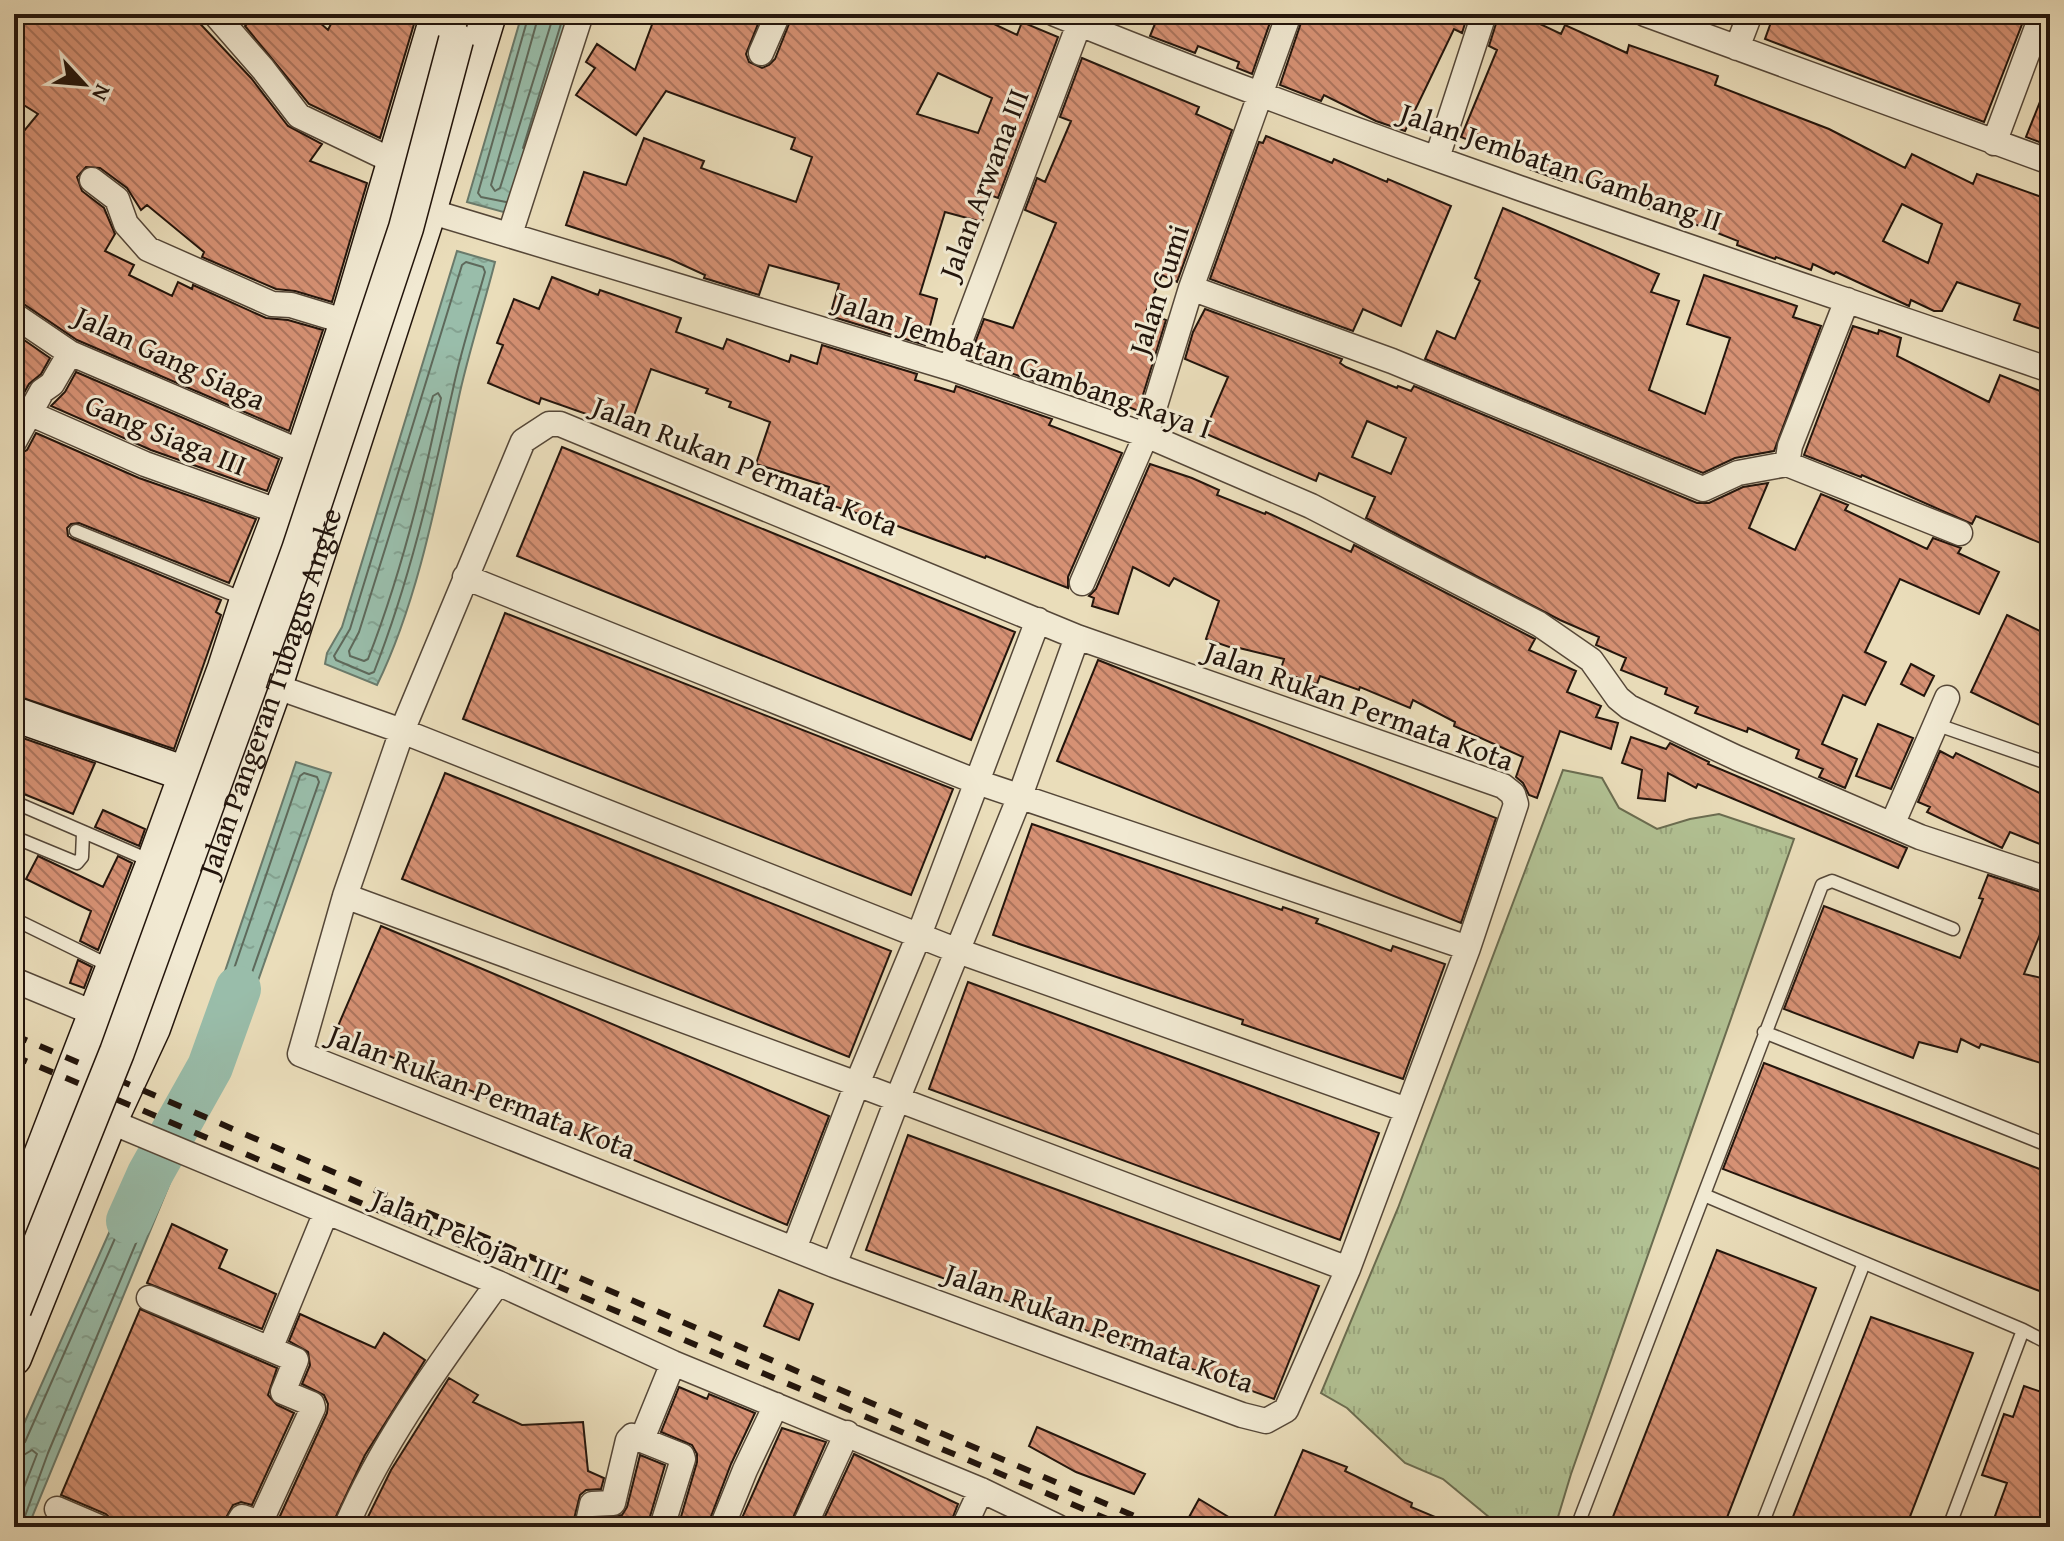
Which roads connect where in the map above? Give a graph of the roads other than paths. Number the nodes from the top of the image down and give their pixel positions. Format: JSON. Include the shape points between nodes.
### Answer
{"nodes":[{"id":1,"x":215,"y":14,"type":"edge"},
{"id":2,"x":489,"y":14,"type":"edge"},
{"id":3,"x":581,"y":14,"type":"edge"},
{"id":4,"x":778,"y":14,"type":"edge"},
{"id":5,"x":1055,"y":14,"type":"edge"},
{"id":6,"x":1289,"y":14,"type":"edge"},
{"id":7,"x":1484,"y":14,"type":"edge"},
{"id":8,"x":1645,"y":14,"type":"edge"},
{"id":9,"x":1750,"y":14,"type":"edge"},
{"id":10,"x":2042,"y":14,"type":"edge"},
{"id":11,"x":455,"y":20,"type":"edge"},
{"id":12,"x":1079,"y":24,"type":"junction"},
{"id":13,"x":1737,"y":48,"type":"junction"},
{"id":14,"x":761,"y":53,"type":"dead end"},
{"id":15,"x":1259,"y":94,"type":"junction"},
{"id":16,"x":1994,"y":143,"type":"junction"},
{"id":17,"x":1437,"y":158,"type":"junction"},
{"id":18,"x":395,"y":162,"type":"junction"},
{"id":19,"x":2050,"y":162,"type":"edge"},
{"id":20,"x":92,"y":180,"type":"dead end"},
{"id":21,"x":440,"y":215,"type":"junction"},
{"id":22,"x":508,"y":234,"type":"junction"},
{"id":23,"x":1191,"y":288,"type":"junction"},
{"id":24,"x":1847,"y":300,"type":"junction"},
{"id":25,"x":14,"y":315,"type":"edge"},
{"id":26,"x":347,"y":322,"type":"junction"},
{"id":27,"x":70,"y":353,"type":"junction"},
{"id":28,"x":950,"y":368,"type":"junction"},
{"id":29,"x":2050,"y":370,"type":"edge"},
{"id":30,"x":29,"y":413,"type":"junction"},
{"id":31,"x":1146,"y":435,"type":"junction"},
{"id":32,"x":14,"y":442,"type":"edge"},
{"id":33,"x":303,"y":453,"type":"junction"},
{"id":34,"x":1787,"y":464,"type":"junction"},
{"id":35,"x":280,"y":512,"type":"junction"},
{"id":36,"x":76,"y":531,"type":"dead end"},
{"id":37,"x":1960,"y":533,"type":"dead end"},
{"id":38,"x":465,"y":577,"type":"junction"},
{"id":39,"x":1082,"y":583,"type":"dead end"},
{"id":40,"x":247,"y":600,"type":"junction"},
{"id":41,"x":1038,"y":620,"type":"junction"},
{"id":42,"x":1077,"y":637,"type":"junction"},
{"id":43,"x":225,"y":668,"type":"junction"},
{"id":44,"x":282,"y":689,"type":"junction"},
{"id":45,"x":1947,"y":698,"type":"dead end"},
{"id":46,"x":14,"y":714,"type":"edge"},
{"id":47,"x":1935,"y":724,"type":"junction"},
{"id":48,"x":402,"y":731,"type":"junction"},
{"id":49,"x":2050,"y":764,"type":"edge"},
{"id":50,"x":186,"y":774,"type":"junction"},
{"id":51,"x":977,"y":782,"type":"junction"},
{"id":52,"x":1020,"y":796,"type":"junction"},
{"id":53,"x":14,"y":802,"type":"edge"},
{"id":54,"x":1892,"y":825,"type":"junction"},
{"id":55,"x":83,"y":833,"type":"junction"},
{"id":56,"x":14,"y":837,"type":"edge"},
{"id":57,"x":154,"y":862,"type":"junction"},
{"id":58,"x":2050,"y":880,"type":"edge"},
{"id":59,"x":345,"y":896,"type":"junction"},
{"id":60,"x":14,"y":919,"type":"edge"},
{"id":61,"x":1953,"y":929,"type":"dead end"},
{"id":62,"x":919,"y":935,"type":"junction"},
{"id":63,"x":1468,"y":948,"type":"junction"},
{"id":64,"x":958,"y":951,"type":"junction"},
{"id":65,"x":113,"y":968,"type":"junction"},
{"id":66,"x":14,"y":980,"type":"edge"},
{"id":67,"x":96,"y":1014,"type":"junction"},
{"id":68,"x":153,"y":1028,"type":"junction"},
{"id":69,"x":1764,"y":1032,"type":"junction"},
{"id":70,"x":857,"y":1084,"type":"junction"},
{"id":71,"x":897,"y":1100,"type":"junction"},
{"id":72,"x":61,"y":1102,"type":"junction"},
{"id":73,"x":1407,"y":1110,"type":"junction"},
{"id":74,"x":49,"y":1134,"type":"junction"},
{"id":75,"x":115,"y":1134,"type":"junction"},
{"id":76,"x":2050,"y":1146,"type":"edge"},
{"id":77,"x":24,"y":1172,"type":"edge"},
{"id":78,"x":1704,"y":1195,"type":"junction"},
{"id":79,"x":326,"y":1212,"type":"junction"},
{"id":80,"x":14,"y":1225,"type":"edge"},
{"id":81,"x":794,"y":1249,"type":"junction"},
{"id":82,"x":1864,"y":1263,"type":"junction"},
{"id":83,"x":834,"y":1265,"type":"junction"},
{"id":84,"x":1348,"y":1269,"type":"junction"},
{"id":85,"x":498,"y":1283,"type":"junction"},
{"id":86,"x":149,"y":1298,"type":"dead end"},
{"id":87,"x":14,"y":1309,"type":"edge"},
{"id":88,"x":2023,"y":1330,"type":"junction"},
{"id":89,"x":2050,"y":1344,"type":"edge"},
{"id":90,"x":270,"y":1349,"type":"junction"},
{"id":91,"x":14,"y":1358,"type":"edge"},
{"id":92,"x":673,"y":1363,"type":"junction"},
{"id":93,"x":776,"y":1405,"type":"junction"},
{"id":94,"x":847,"y":1433,"type":"junction"},
{"id":95,"x":642,"y":1439,"type":"junction"},
{"id":96,"x":981,"y":1490,"type":"junction"},
{"id":97,"x":57,"y":1509,"type":"dead end"},
{"id":98,"x":255,"y":1526,"type":"edge"},
{"id":99,"x":99,"y":1527,"type":"edge"},
{"id":100,"x":346,"y":1527,"type":"edge"},
{"id":101,"x":587,"y":1527,"type":"edge"},
{"id":102,"x":662,"y":1527,"type":"edge"},
{"id":103,"x":722,"y":1527,"type":"edge"},
{"id":104,"x":804,"y":1527,"type":"edge"},
{"id":105,"x":964,"y":1527,"type":"edge"},
{"id":106,"x":1058,"y":1527,"type":"edge"},
{"id":107,"x":1577,"y":1527,"type":"edge"},
{"id":108,"x":1761,"y":1527,"type":"edge"},
{"id":109,"x":1949,"y":1527,"type":"edge"}],
"edges":[{"from":1,"to":18,"type":"street","via":[[299,116]]},
{"from":2,"to":21,"type":"street","name":"Jalan Pangeran Tubagus Angke"},
{"from":3,"to":22,"type":"street"},
{"from":4,"to":14,"type":"street"},
{"from":5,"to":12,"type":"street","name":"Jalan Jembatan Gambang II"},
{"from":6,"to":15,"type":"street","name":"Jalan Cumi"},
{"from":7,"to":17,"type":"street"},
{"from":8,"to":13,"type":"street"},
{"from":9,"to":13,"type":"street"},
{"from":10,"to":16,"type":"street"},
{"from":11,"to":18,"type":"street","name":"Jalan Pangeran Tubagus Angke"},
{"from":11,"to":87,"type":"street","name":"Jalan Pangeran Tubagus Angke","bridge":true,"via":[[406,228],[299,550],[117,1052]]},
{"from":12,"to":15,"type":"street","name":"Jalan Jembatan Gambang II"},
{"from":12,"to":28,"type":"street","name":"Jalan Arwana III"},
{"from":13,"to":16,"type":"street"},
{"from":15,"to":17,"type":"street","name":"Jalan Jembatan Gambang II"},
{"from":15,"to":23,"type":"street","name":"Jalan Cumi"},
{"from":16,"to":19,"type":"street"},
{"from":17,"to":24,"type":"street","name":"Jalan Jembatan Gambang II"},
{"from":18,"to":26,"type":"street","name":"Jalan Pangeran Tubagus Angke"},
{"from":20,"to":26,"type":"street","via":[[117,199],[126,224],[148,249],[272,304]]},
{"from":21,"to":22,"type":"street","name":"Jalan Jembatan Gambang Raya I"},
{"from":21,"to":44,"type":"street","name":"Jalan Pangeran Tubagus Angke"},
{"from":22,"to":28,"type":"street","name":"Jalan Jembatan Gambang Raya I"},
{"from":23,"to":31,"type":"street","name":"Jalan Cumi"},
{"from":23,"to":34,"type":"street","via":[[1392,361],[1703,489],[1738,473]]},
{"from":24,"to":29,"type":"street","name":"Jalan Jembatan Gambang II"},
{"from":24,"to":34,"type":"street"},
{"from":25,"to":27,"type":"street","name":"Jalan Gang Siaga"},
{"from":26,"to":33,"type":"street","name":"Jalan Pangeran Tubagus Angke"},
{"from":27,"to":30,"type":"street"},
{"from":27,"to":33,"type":"street","name":"Jalan Gang Siaga"},
{"from":28,"to":31,"type":"street","name":"Jalan Jembatan Gambang Raya I"},
{"from":30,"to":32,"type":"street"},
{"from":30,"to":35,"type":"street","name":"Gang Siaga III","via":[[145,464]]},
{"from":31,"to":39,"type":"street","name":"Jalan Cumi"},
{"from":31,"to":54,"type":"street","name":"Jalan Jembatan Gambang Raya I","via":[[1311,506],[1539,624],[1591,660],[1629,707]]},
{"from":33,"to":35,"type":"street","name":"Jalan Pangeran Tubagus Angke"},
{"from":34,"to":37,"type":"street"},
{"from":35,"to":40,"type":"street","name":"Jalan Pangeran Tubagus Angke"},
{"from":36,"to":40,"type":"lane"},
{"from":38,"to":41,"type":"street","name":"Jalan Rukan Permata Kota","via":[[523,441],[549,424],[560,424]]},
{"from":38,"to":48,"type":"street","name":"Jalan Rukan Permata Kota"},
{"from":38,"to":51,"type":"street"},
{"from":40,"to":43,"type":"street","name":"Jalan Pangeran Tubagus Angke"},
{"from":41,"to":42,"type":"street","name":"Jalan Rukan Permata Kota"},
{"from":41,"to":51,"type":"street"},
{"from":42,"to":52,"type":"street"},
{"from":42,"to":63,"type":"street","name":"Jalan Rukan Permata Kota","via":[[1503,786],[1516,804]]},
{"from":43,"to":44,"type":"street"},
{"from":43,"to":50,"type":"street","name":"Jalan Pangeran Tubagus Angke"},
{"from":44,"to":48,"type":"street"},
{"from":44,"to":68,"type":"street","name":"Jalan Pangeran Tubagus Angke"},
{"from":45,"to":47,"type":"street"},
{"from":46,"to":50,"type":"street"},
{"from":47,"to":49,"type":"lane"},
{"from":47,"to":54,"type":"street"},
{"from":48,"to":59,"type":"street","name":"Jalan Rukan Permata Kota"},
{"from":48,"to":62,"type":"street"},
{"from":50,"to":57,"type":"street","name":"Jalan Pangeran Tubagus Angke"},
{"from":51,"to":52,"type":"street"},
{"from":51,"to":62,"type":"street"},
{"from":52,"to":63,"type":"street"},
{"from":52,"to":64,"type":"street"},
{"from":53,"to":55,"type":"lane"},
{"from":54,"to":58,"type":"street","name":"Jalan Jembatan Gambang Raya I"},
{"from":55,"to":56,"type":"lane","via":[[77,863]]},
{"from":55,"to":57,"type":"lane"},
{"from":57,"to":65,"type":"street","name":"Jalan Pangeran Tubagus Angke"},
{"from":59,"to":70,"type":"street"},
{"from":59,"to":81,"type":"street","name":"Jalan Rukan Permata Kota","via":[[300,1054]]},
{"from":60,"to":65,"type":"lane"},
{"from":61,"to":69,"type":"lane","via":[[1826,882]]},
{"from":62,"to":64,"type":"street"},
{"from":62,"to":70,"type":"street"},
{"from":63,"to":73,"type":"street","name":"Jalan Rukan Permata Kota"},
{"from":64,"to":71,"type":"street"},
{"from":64,"to":73,"type":"street"},
{"from":65,"to":67,"type":"street","name":"Jalan Pangeran Tubagus Angke"},
{"from":66,"to":67,"type":"street"},
{"from":67,"to":68,"type":"street","via":[[116,1031],[132,1034]]},
{"from":67,"to":72,"type":"street","name":"Jalan Pangeran Tubagus Angke"},
{"from":68,"to":75,"type":"street","name":"Jalan Pangeran Tubagus Angke"},
{"from":69,"to":76,"type":"lane"},
{"from":69,"to":78,"type":"lane"},
{"from":70,"to":71,"type":"street"},
{"from":70,"to":81,"type":"street"},
{"from":71,"to":83,"type":"street"},
{"from":71,"to":84,"type":"street"},
{"from":72,"to":74,"type":"street","name":"Jalan Pangeran Tubagus Angke"},
{"from":72,"to":75,"type":"street","name":"Jalan Pekojan III"},
{"from":73,"to":84,"type":"street","name":"Jalan Rukan Permata Kota"},
{"from":74,"to":75,"type":"street","via":[[64,1131],[89,1140]]},
{"from":74,"to":77,"type":"street","name":"Jalan Pangeran Tubagus Angke"},
{"from":75,"to":79,"type":"street","name":"Jalan Pekojan III","via":[[197,1160]]},
{"from":75,"to":91,"type":"street","name":"Jalan Pangeran Tubagus Angke"},
{"from":77,"to":80,"type":"street","name":"Jalan Pangeran Tubagus Angke"},
{"from":78,"to":82,"type":"lane"},
{"from":78,"to":107,"type":"lane"},
{"from":79,"to":85,"type":"street","name":"Jalan Pekojan III"},
{"from":79,"to":90,"type":"street"},
{"from":81,"to":83,"type":"street","name":"Jalan Rukan Permata Kota"},
{"from":82,"to":88,"type":"lane"},
{"from":82,"to":108,"type":"lane"},
{"from":83,"to":84,"type":"street","name":"Jalan Rukan Permata Kota","via":[[1266,1421],[1286,1410]]},
{"from":85,"to":92,"type":"street","name":"Jalan Pekojan III"},
{"from":85,"to":100,"type":"street","via":[[416,1398]]},
{"from":86,"to":90,"type":"street"},
{"from":88,"to":89,"type":"lane"},
{"from":88,"to":109,"type":"lane"},
{"from":90,"to":98,"type":"street","via":[[296,1360],[283,1392],[313,1408]]},
{"from":92,"to":93,"type":"street","name":"Jalan Pekojan III"},
{"from":92,"to":95,"type":"street"},
{"from":93,"to":94,"type":"street","name":"Jalan Pekojan III"},
{"from":93,"to":103,"type":"street"},
{"from":94,"to":96,"type":"street","name":"Jalan Pekojan III"},
{"from":94,"to":104,"type":"street"},
{"from":95,"to":101,"type":"street","via":[[628,1440],[614,1500],[592,1504]]},
{"from":95,"to":102,"type":"street","via":[[683,1459]]},
{"from":96,"to":105,"type":"street"},
{"from":96,"to":106,"type":"street","name":"Jalan Pekojan III"},
{"from":97,"to":99,"type":"street"}]}
